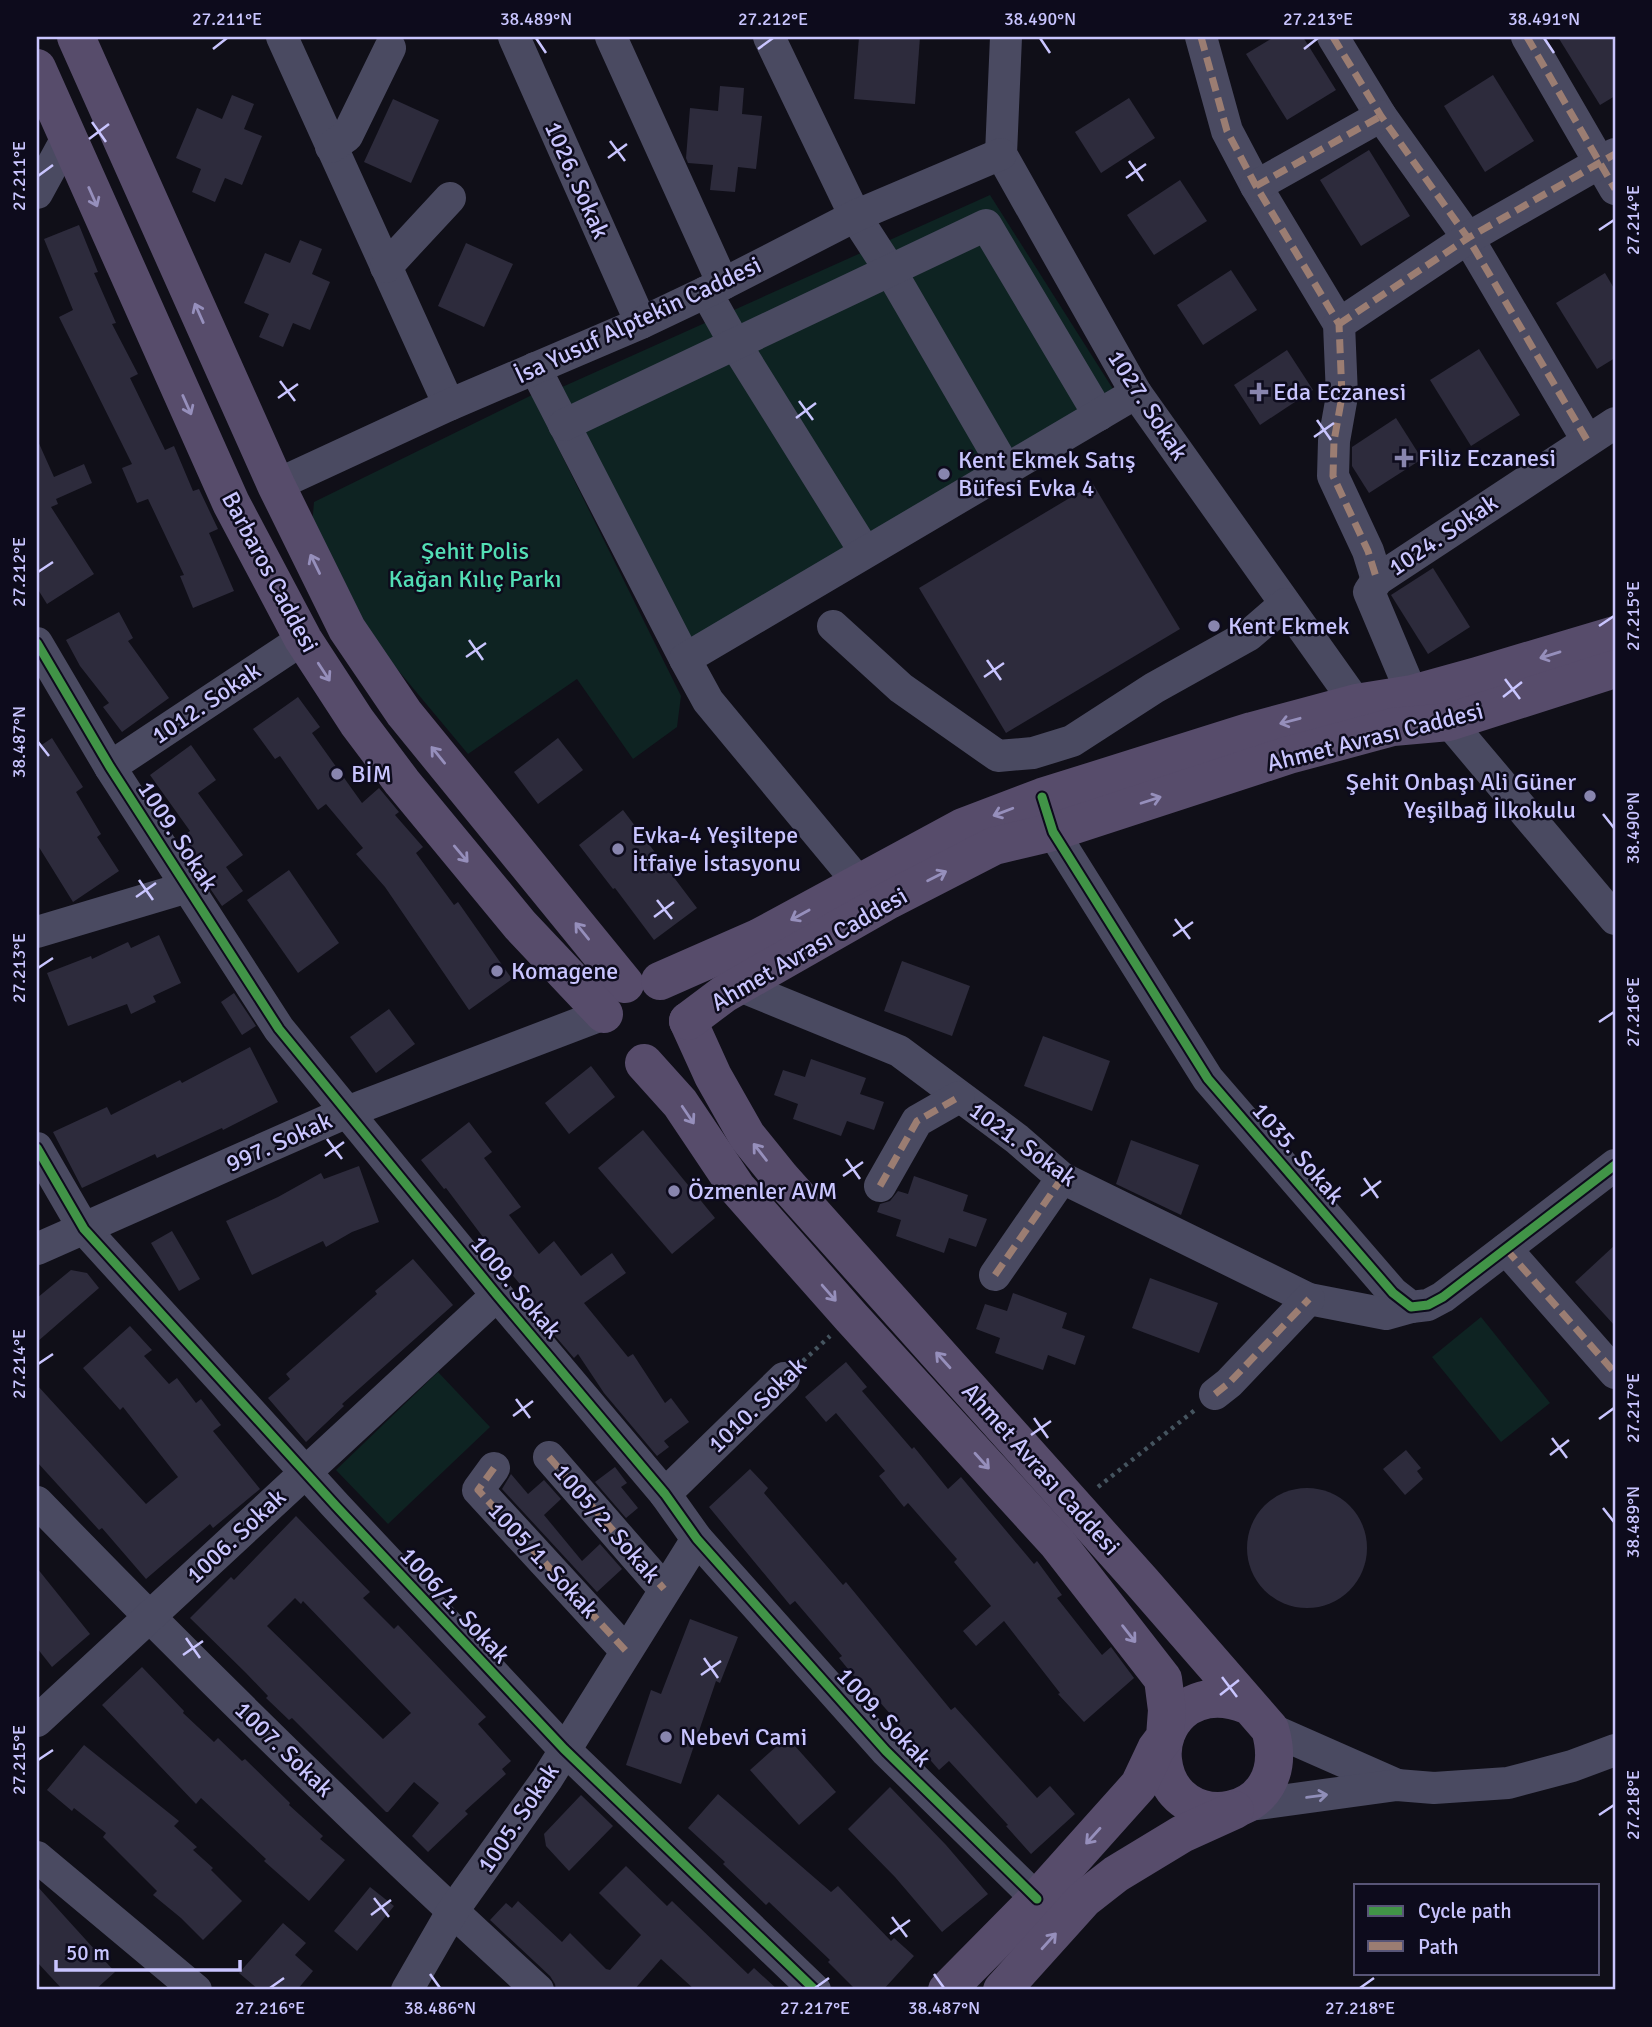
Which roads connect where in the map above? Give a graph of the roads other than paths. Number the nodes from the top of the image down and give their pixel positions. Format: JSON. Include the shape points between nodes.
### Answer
{"nodes":[{"id":1,"x":76,"y":37,"type":"edge"},
{"id":2,"x":282,"y":37,"type":"edge"},
{"id":3,"x":514,"y":37,"type":"edge"},
{"id":4,"x":611,"y":37,"type":"edge"},
{"id":5,"x":769,"y":37,"type":"edge"},
{"id":6,"x":1006,"y":37,"type":"edge"},
{"id":7,"x":1201,"y":37,"type":"edge"},
{"id":8,"x":1333,"y":37,"type":"edge"},
{"id":9,"x":1527,"y":37,"type":"edge"},
{"id":10,"x":390,"y":48,"type":"dead end"},
{"id":11,"x":37,"y":68,"type":"edge"},
{"id":12,"x":1381,"y":116,"type":"junction"},
{"id":13,"x":66,"y":138,"type":"junction"},
{"id":14,"x":331,"y":147,"type":"junction"},
{"id":15,"x":1001,"y":154,"type":"junction"},
{"id":16,"x":1611,"y":169,"type":"edge"},
{"id":17,"x":1256,"y":186,"type":"junction"},
{"id":18,"x":37,"y":193,"type":"edge"},
{"id":19,"x":450,"y":198,"type":"dead end"},
{"id":20,"x":855,"y":216,"type":"junction"},
{"id":21,"x":1468,"y":238,"type":"junction"},
{"id":22,"x":386,"y":267,"type":"junction"},
{"id":23,"x":890,"y":270,"type":"junction"},
{"id":24,"x":714,"y":288,"type":"junction"},
{"id":25,"x":641,"y":323,"type":"junction"},
{"id":26,"x":1339,"y":324,"type":"junction"},
{"id":27,"x":734,"y":342,"type":"junction"},
{"id":28,"x":535,"y":368,"type":"junction"},
{"id":29,"x":1136,"y":394,"type":"junction"},
{"id":30,"x":449,"y":405,"type":"junction"},
{"id":31,"x":1099,"y":415,"type":"junction"},
{"id":32,"x":1615,"y":423,"type":"edge"},
{"id":33,"x":564,"y":425,"type":"junction"},
{"id":34,"x":1587,"y":440,"type":"junction"},
{"id":35,"x":1006,"y":470,"type":"junction"},
{"id":36,"x":275,"y":485,"type":"junction"},
{"id":37,"x":865,"y":552,"type":"junction"},
{"id":38,"x":1377,"y":580,"type":"junction"},
{"id":39,"x":1285,"y":604,"type":"junction"},
{"id":40,"x":833,"y":626,"type":"dead end"},
{"id":41,"x":1615,"y":635,"type":"edge"},
{"id":42,"x":303,"y":639,"type":"junction"},
{"id":43,"x":37,"y":643,"type":"edge"},
{"id":44,"x":685,"y":659,"type":"junction"},
{"id":45,"x":1615,"y":669,"type":"edge"},
{"id":46,"x":1412,"y":694,"type":"junction"},
{"id":47,"x":1356,"y":703,"type":"junction"},
{"id":48,"x":1449,"y":722,"type":"junction"},
{"id":49,"x":1393,"y":727,"type":"junction"},
{"id":50,"x":110,"y":767,"type":"junction"},
{"id":51,"x":1042,"y":797,"type":"junction"},
{"id":52,"x":1053,"y":832,"type":"junction"},
{"id":53,"x":859,"y":883,"type":"junction"},
{"id":54,"x":188,"y":887,"type":"junction"},
{"id":55,"x":1615,"y":919,"type":"edge"},
{"id":56,"x":37,"y":932,"type":"edge"},
{"id":57,"x":740,"y":986,"type":"junction"},
{"id":58,"x":630,"y":993,"type":"junction"},
{"id":59,"x":688,"y":1021,"type":"junction"},
{"id":60,"x":644,"y":1063,"type":"junction"},
{"id":61,"x":959,"y":1097,"type":"junction"},
{"id":62,"x":347,"y":1112,"type":"junction"},
{"id":63,"x":37,"y":1148,"type":"edge"},
{"id":64,"x":1615,"y":1165,"type":"edge"},
{"id":65,"x":1062,"y":1178,"type":"junction"},
{"id":66,"x":880,"y":1186,"type":"dead end"},
{"id":67,"x":84,"y":1230,"type":"junction"},
{"id":68,"x":1506,"y":1249,"type":"junction"},
{"id":69,"x":37,"y":1250,"type":"edge"},
{"id":70,"x":995,"y":1275,"type":"dead end"},
{"id":71,"x":497,"y":1294,"type":"junction"},
{"id":72,"x":1309,"y":1299,"type":"junction"},
{"id":73,"x":1411,"y":1307,"type":"junction"},
{"id":74,"x":1615,"y":1373,"type":"edge"},
{"id":75,"x":784,"y":1378,"type":"road end"},
{"id":76,"x":1215,"y":1394,"type":"road end"},
{"id":77,"x":549,"y":1457,"type":"dead end"},
{"id":78,"x":494,"y":1468,"type":"dead end"},
{"id":79,"x":305,"y":1472,"type":"junction"},
{"id":80,"x":665,"y":1494,"type":"junction"},
{"id":81,"x":37,"y":1502,"type":"edge"},
{"id":82,"x":696,"y":1539,"type":"junction"},
{"id":83,"x":664,"y":1588,"type":"junction"},
{"id":84,"x":148,"y":1617,"type":"junction"},
{"id":85,"x":626,"y":1651,"type":"junction"},
{"id":86,"x":1258,"y":1717,"type":"junction"},
{"id":87,"x":37,"y":1721,"type":"edge"},
{"id":88,"x":1165,"y":1737,"type":"junction"},
{"id":89,"x":564,"y":1749,"type":"junction"},
{"id":90,"x":1615,"y":1751,"type":"edge"},
{"id":91,"x":1397,"y":1785,"type":"junction"},
{"id":92,"x":1243,"y":1807,"type":"junction"},
{"id":93,"x":37,"y":1857,"type":"edge"},
{"id":94,"x":1037,"y":1899,"type":"junction"},
{"id":95,"x":452,"y":1912,"type":"junction"},
{"id":96,"x":193,"y":1989,"type":"edge"},
{"id":97,"x":407,"y":1990,"type":"edge"},
{"id":98,"x":538,"y":1990,"type":"edge"},
{"id":99,"x":815,"y":1990,"type":"edge"},
{"id":100,"x":947,"y":1990,"type":"edge"},
{"id":101,"x":1002,"y":1990,"type":"edge"}],
"edges":[{"from":36,"to":1,"type":"main road","name":"Barbaros Caddesi","one_way":true},
{"from":2,"to":14,"type":"street"},
{"from":3,"to":25,"type":"street","name":"1026. Sokak"},
{"from":4,"to":24,"type":"street"},
{"from":5,"to":20,"type":"street"},
{"from":6,"to":15,"type":"street"},
{"from":7,"to":17,"type":"street","via":[[1227,131]]},
{"from":8,"to":12,"type":"street"},
{"from":9,"to":16,"type":"street"},
{"from":10,"to":14,"type":"street","via":[[347,136]]},
{"from":11,"to":13,"type":"main road","name":"Barbaros Caddesi"},
{"from":12,"to":17,"type":"street"},
{"from":12,"to":21,"type":"street"},
{"from":13,"to":18,"type":"street"},
{"from":13,"to":42,"type":"main road","name":"Barbaros Caddesi","one_way":true,"via":[[231,503]]},
{"from":14,"to":22,"type":"street"},
{"from":15,"to":20,"type":"street","name":"İsa Yusuf Alptekin Caddesi"},
{"from":15,"to":29,"type":"street","name":"1027. Sokak"},
{"from":16,"to":21,"type":"street"},
{"from":17,"to":26,"type":"street"},
{"from":19,"to":22,"type":"street"},
{"from":20,"to":23,"type":"street"},
{"from":20,"to":24,"type":"street","name":"İsa Yusuf Alptekin Caddesi"},
{"from":21,"to":26,"type":"street"},
{"from":21,"to":34,"type":"street"},
{"from":22,"to":30,"type":"street"},
{"from":23,"to":27,"type":"street"},
{"from":23,"to":31,"type":"street","via":[[986,225]]},
{"from":23,"to":35,"type":"street"},
{"from":24,"to":25,"type":"street","name":"İsa Yusuf Alptekin Caddesi"},
{"from":24,"to":27,"type":"street"},
{"from":25,"to":28,"type":"street","name":"İsa Yusuf Alptekin Caddesi"},
{"from":26,"to":38,"type":"street","via":[[1342,397],[1333,476]]},
{"from":27,"to":33,"type":"street"},
{"from":27,"to":37,"type":"street"},
{"from":28,"to":30,"type":"street","name":"İsa Yusuf Alptekin Caddesi"},
{"from":28,"to":33,"type":"street"},
{"from":29,"to":31,"type":"street"},
{"from":29,"to":39,"type":"street","name":"1027. Sokak"},
{"from":30,"to":36,"type":"street","name":"İsa Yusuf Alptekin Caddesi"},
{"from":31,"to":35,"type":"street"},
{"from":32,"to":34,"type":"street","name":"1024. Sokak"},
{"from":33,"to":44,"type":"street"},
{"from":34,"to":38,"type":"street","name":"1024. Sokak"},
{"from":35,"to":37,"type":"street"},
{"from":58,"to":36,"type":"main road","name":"Barbaros Caddesi","one_way":true,"via":[[404,713],[347,629]]},
{"from":37,"to":44,"type":"street"},
{"from":38,"to":46,"type":"street","name":"1024. Sokak","via":[[1369,592]]},
{"from":39,"to":40,"type":"street","via":[[1249,635],[1072,741],[1033,754],[998,756],[901,688]]},
{"from":39,"to":47,"type":"street","name":"1027. Sokak"},
{"from":41,"to":46,"type":"main road","name":"Ahmet Avrası Caddesi","one_way":true},
{"from":42,"to":50,"type":"street","name":"1012. Sokak"},
{"from":42,"to":58,"type":"main road","name":"Barbaros Caddesi","one_way":true,"via":[[402,782],[520,925]]},
{"from":43,"to":50,"type":"street","name":"1009. Sokak"},
{"from":44,"to":53,"type":"street","via":[[708,701]]},
{"from":45,"to":48,"type":"main road","name":"Ahmet Avrası Caddesi"},
{"from":46,"to":47,"type":"main road","name":"Ahmet Avrası Caddesi"},
{"from":46,"to":48,"type":"street"},
{"from":47,"to":49,"type":"street","name":"1027. Sokak"},
{"from":47,"to":51,"type":"main road","name":"Ahmet Avrası Caddesi","one_way":true},
{"from":48,"to":49,"type":"main road","name":"Ahmet Avrası Caddesi"},
{"from":48,"to":55,"type":"street"},
{"from":52,"to":49,"type":"main road","name":"Ahmet Avrası Caddesi","one_way":true,"via":[[1289,755]]},
{"from":50,"to":54,"type":"street","name":"1009. Sokak"},
{"from":51,"to":52,"type":"street","name":"1035. Sokak"},
{"from":51,"to":53,"type":"main road","name":"Ahmet Avrası Caddesi","one_way":true,"via":[[963,827]]},
{"from":57,"to":52,"type":"main road","name":"Ahmet Avrası Caddesi","one_way":true,"via":[[889,900],[995,846]]},
{"from":52,"to":73,"type":"street","name":"1035. Sokak","via":[[1208,1079],[1393,1293]]},
{"from":53,"to":58,"type":"main road","name":"Ahmet Avrası Caddesi","one_way":true,"via":[[758,938]]},
{"from":54,"to":56,"type":"street"},
{"from":54,"to":62,"type":"street","name":"1009. Sokak","via":[[279,1029]]},
{"from":57,"to":59,"type":"main road","name":"Ahmet Avrası Caddesi"},
{"from":57,"to":61,"type":"street","name":"1021. Sokak","via":[[899,1051]]},
{"from":58,"to":59,"type":"main road","via":[[672,987],[686,1008]]},
{"from":58,"to":60,"type":"main road","via":[[604,1028],[618,1052]]},
{"from":58,"to":62,"type":"street","name":"997. Sokak"},
{"from":59,"to":60,"type":"main road","via":[[686,1035],[670,1055]]},
{"from":86,"to":59,"type":"main road","name":"Ahmet Avrası Caddesi","one_way":true,"via":[[780,1178],[747,1136]]},
{"from":60,"to":88,"type":"main road","name":"Ahmet Avrası Caddesi","one_way":true,"via":[[680,1104],[737,1188],[1058,1544],[1136,1642],[1163,1679]]},
{"from":61,"to":65,"type":"street","name":"1021. Sokak"},
{"from":61,"to":66,"type":"street","via":[[917,1121]]},
{"from":62,"to":67,"type":"street","name":"997. Sokak"},
{"from":62,"to":71,"type":"street","name":"1009. Sokak"},
{"from":63,"to":67,"type":"street","name":"1006/1. Sokak"},
{"from":64,"to":68,"type":"street"},
{"from":65,"to":70,"type":"street"},
{"from":65,"to":72,"type":"street","name":"1021. Sokak"},
{"from":67,"to":69,"type":"street","name":"997. Sokak"},
{"from":67,"to":79,"type":"street","name":"1006/1. Sokak"},
{"from":68,"to":73,"type":"street","via":[[1443,1297]]},
{"from":68,"to":74,"type":"street"},
{"from":71,"to":79,"type":"street","name":"1006. Sokak"},
{"from":71,"to":80,"type":"street","name":"1009. Sokak"},
{"from":72,"to":73,"type":"street","name":"1021. Sokak","via":[[1386,1314]]},
{"from":72,"to":76,"type":"street"},
{"from":75,"to":80,"type":"street","name":"1010. Sokak"},
{"from":77,"to":83,"type":"street","name":"1005/2. Sokak"},
{"from":78,"to":85,"type":"street","name":"1005/1. Sokak","via":[[478,1490]]},
{"from":79,"to":84,"type":"street","name":"1006. Sokak"},
{"from":79,"to":89,"type":"street","name":"1006/1. Sokak"},
{"from":80,"to":82,"type":"street","name":"1009. Sokak"},
{"from":81,"to":84,"type":"street","name":"1007. Sokak"},
{"from":82,"to":83,"type":"street","name":"1005. Sokak"},
{"from":82,"to":94,"type":"street","name":"1009. Sokak","via":[[886,1751]]},
{"from":83,"to":85,"type":"street","name":"1005. Sokak"},
{"from":84,"to":87,"type":"street","name":"1006. Sokak"},
{"from":84,"to":95,"type":"street","name":"1007. Sokak"},
{"from":85,"to":89,"type":"street","name":"1005. Sokak"},
{"from":86,"to":88,"type":"main road","name":"Ahmet Avrası Caddesi","via":[[1234,1700],[1192,1704],[1180,1713]]},
{"from":86,"to":91,"type":"street"},
{"from":86,"to":92,"type":"main road","via":[[1276,1748],[1275,1768],[1267,1786]]},
{"from":88,"to":92,"type":"main road","name":"Ahmet Avrası Caddesi","via":[[1164,1768],[1179,1795],[1206,1810]]},
{"from":88,"to":94,"type":"main road","name":"Ahmet Avrası Caddesi","one_way":true,"via":[[1139,1785]]},
{"from":89,"to":95,"type":"street","name":"1005. Sokak"},
{"from":89,"to":99,"type":"street","name":"1006/1. Sokak"},
{"from":90,"to":91,"type":"street","via":[[1508,1783],[1434,1788]]},
{"from":92,"to":91,"type":"street","one_way":true},
{"from":101,"to":92,"type":"main road","one_way":true,"via":[[1084,1899],[1116,1874],[1182,1834]]},
{"from":93,"to":96,"type":"street"},
{"from":94,"to":100,"type":"main road","name":"Ahmet Avrası Caddesi"},
{"from":95,"to":97,"type":"street","name":"1005. Sokak"},
{"from":95,"to":98,"type":"street","name":"1007. Sokak"}]}
